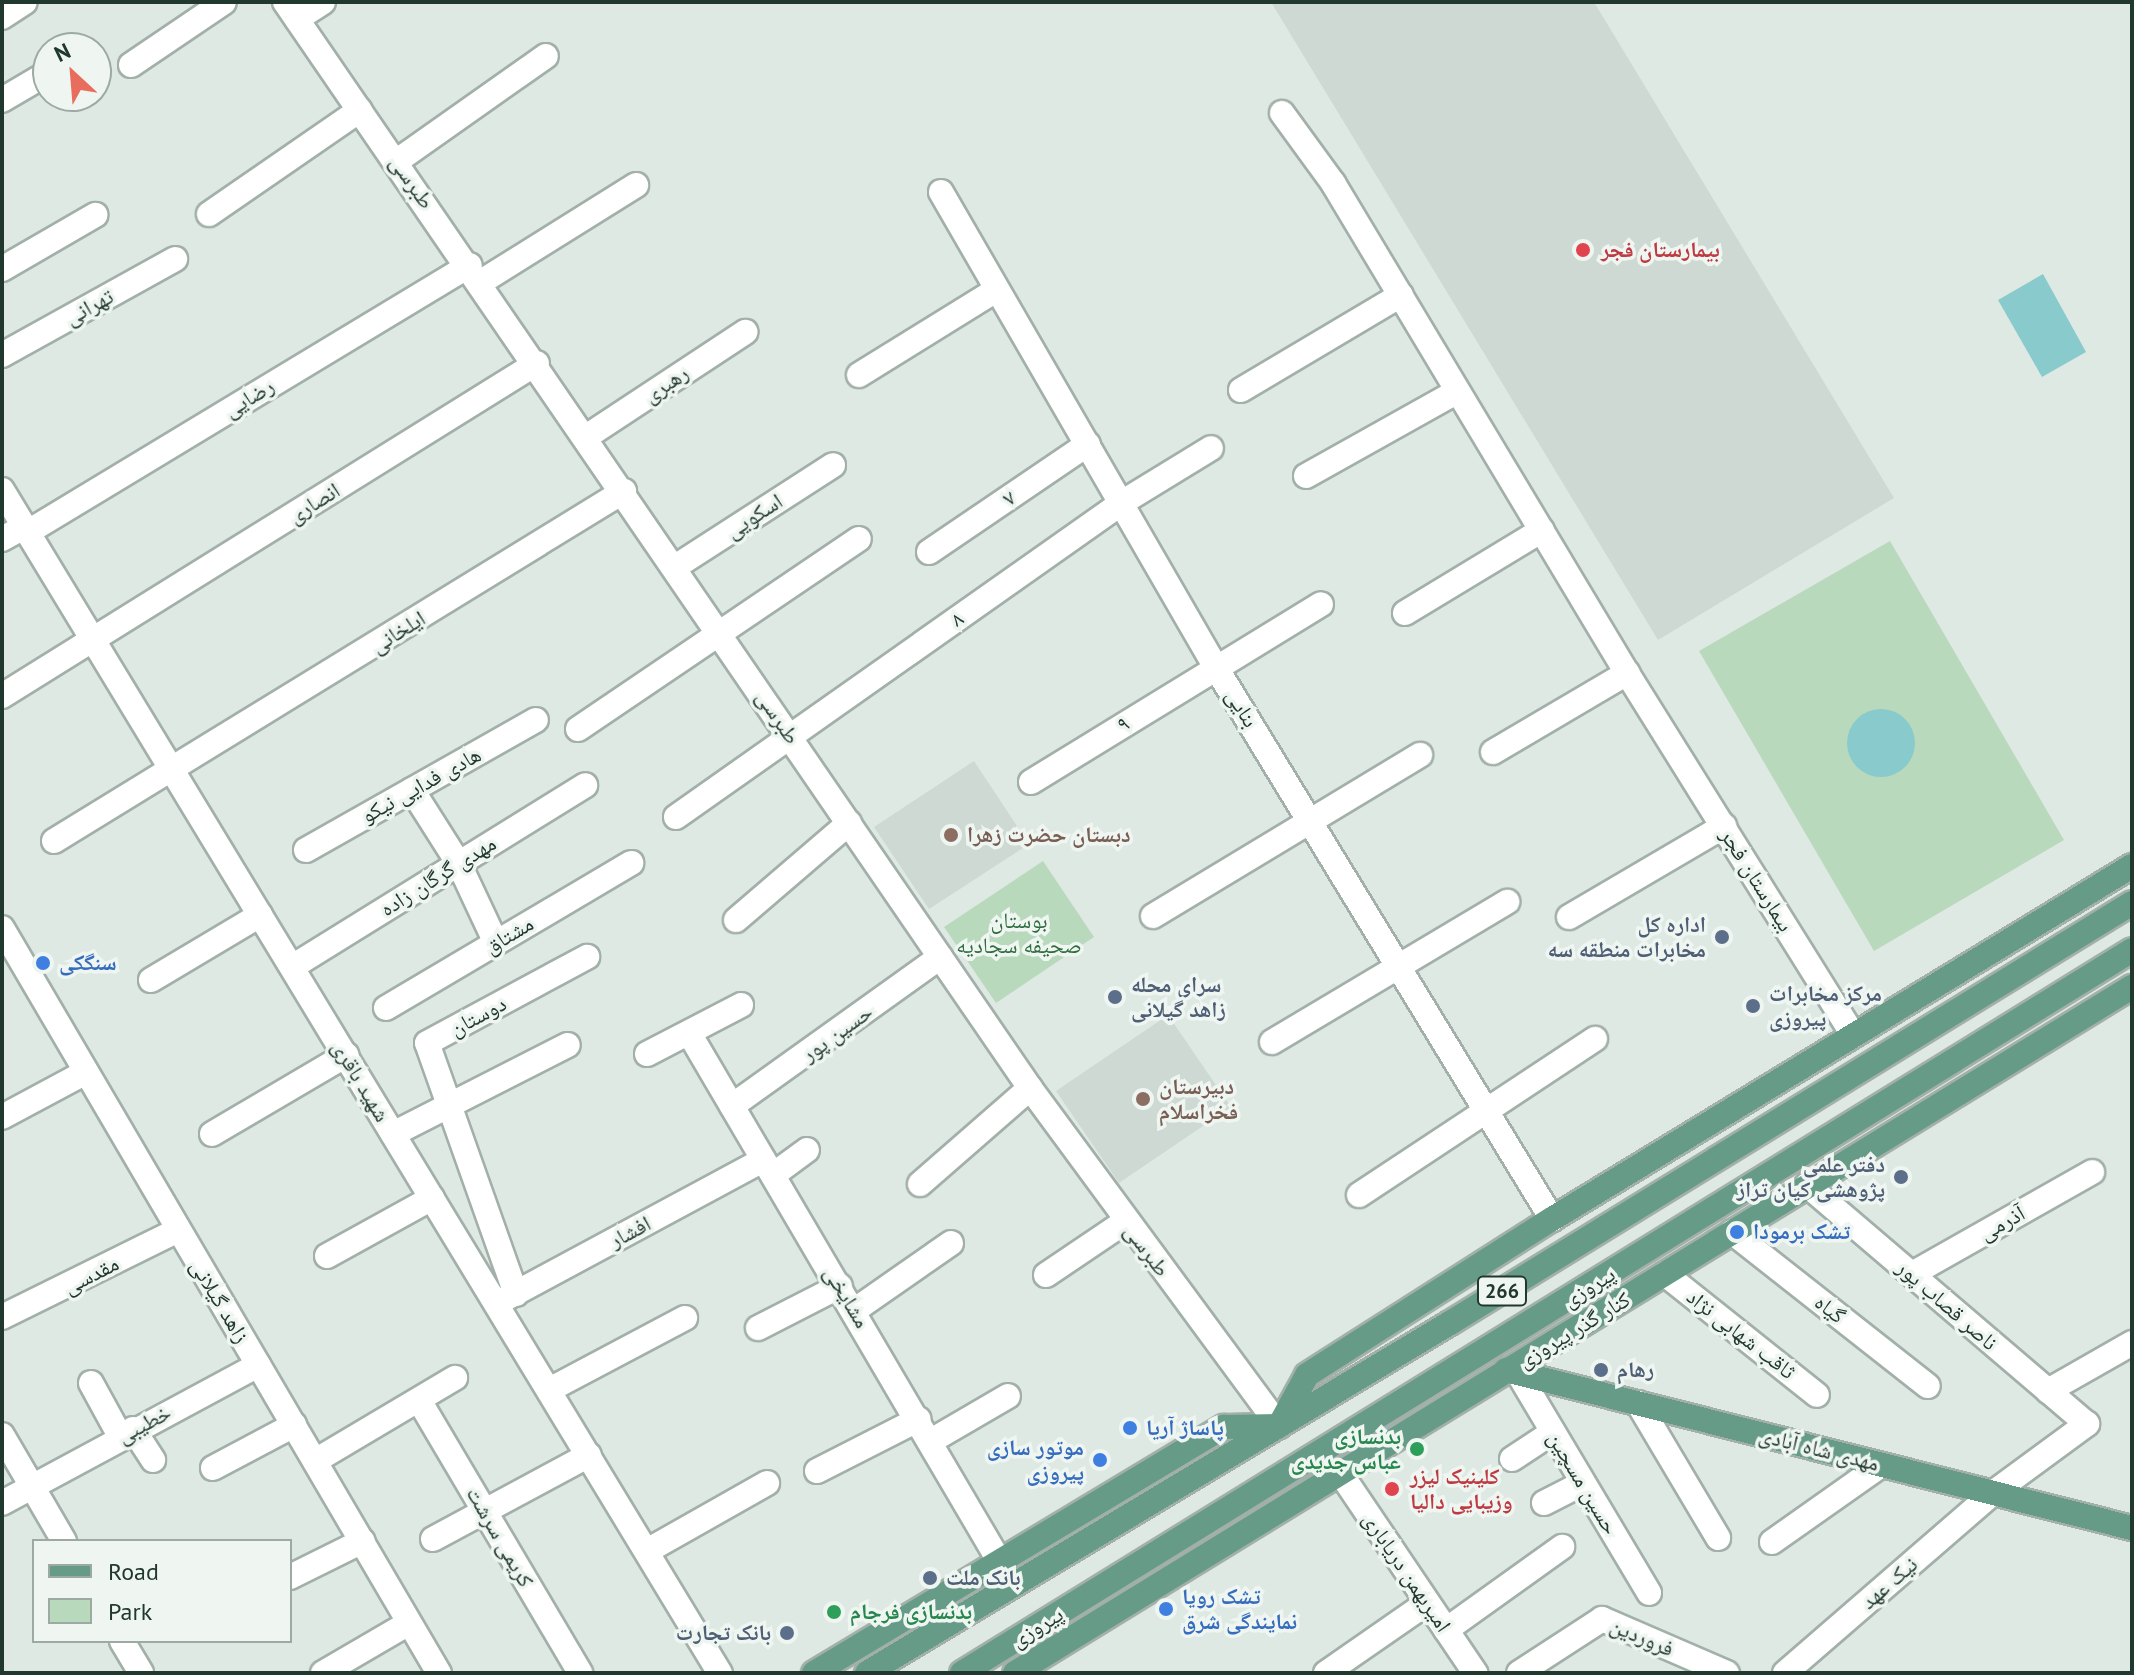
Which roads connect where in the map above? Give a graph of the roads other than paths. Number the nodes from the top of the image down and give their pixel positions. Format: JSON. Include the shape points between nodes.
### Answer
{"nodes":[{"id":1,"x":25,"y":2,"type":"edge"},
{"id":2,"x":224,"y":2,"type":"edge"},
{"id":3,"x":323,"y":2,"type":"edge"},
{"id":4,"x":291,"y":10,"type":"edge"},
{"id":5,"x":2,"y":17,"type":"edge"},
{"id":6,"x":546,"y":56,"type":"dead end"},
{"id":7,"x":131,"y":65,"type":"dead end"},
{"id":8,"x":32,"y":82,"type":"edge"},
{"id":9,"x":2,"y":100,"type":"edge"},
{"id":10,"x":360,"y":110,"type":"junction"},
{"id":11,"x":1282,"y":113,"type":"dead end"},
{"id":12,"x":397,"y":161,"type":"junction"},
{"id":13,"x":636,"y":185,"type":"dead end"},
{"id":14,"x":941,"y":192,"type":"dead end"},
{"id":15,"x":209,"y":214,"type":"dead end"},
{"id":16,"x":95,"y":215,"type":"dead end"},
{"id":17,"x":175,"y":259,"type":"dead end"},
{"id":18,"x":2,"y":269,"type":"edge"},
{"id":19,"x":476,"y":273,"type":"junction"},
{"id":20,"x":996,"y":290,"type":"junction"},
{"id":21,"x":1401,"y":295,"type":"junction"},
{"id":22,"x":745,"y":332,"type":"dead end"},
{"id":23,"x":2,"y":355,"type":"edge"},
{"id":24,"x":537,"y":363,"type":"junction"},
{"id":25,"x":859,"y":375,"type":"dead end"},
{"id":26,"x":1241,"y":390,"type":"dead end"},
{"id":27,"x":1456,"y":392,"type":"junction"},
{"id":28,"x":586,"y":437,"type":"junction"},
{"id":29,"x":1088,"y":444,"type":"junction"},
{"id":30,"x":1211,"y":448,"type":"dead end"},
{"id":31,"x":833,"y":465,"type":"dead end"},
{"id":32,"x":1306,"y":476,"type":"dead end"},
{"id":33,"x":2,"y":490,"type":"edge"},
{"id":34,"x":624,"y":491,"type":"junction"},
{"id":35,"x":1123,"y":502,"type":"junction"},
{"id":36,"x":26,"y":530,"type":"junction"},
{"id":37,"x":1542,"y":530,"type":"junction"},
{"id":38,"x":2,"y":539,"type":"edge"},
{"id":39,"x":859,"y":539,"type":"dead end"},
{"id":40,"x":929,"y":552,"type":"dead end"},
{"id":41,"x":675,"y":567,"type":"junction"},
{"id":42,"x":1321,"y":604,"type":"dead end"},
{"id":43,"x":1405,"y":613,"type":"dead end"},
{"id":44,"x":721,"y":633,"type":"junction"},
{"id":45,"x":92,"y":643,"type":"junction"},
{"id":46,"x":1215,"y":666,"type":"junction"},
{"id":47,"x":1627,"y":673,"type":"junction"},
{"id":48,"x":2,"y":696,"type":"edge"},
{"id":49,"x":536,"y":720,"type":"dead end"},
{"id":50,"x":578,"y":729,"type":"dead end"},
{"id":51,"x":791,"y":737,"type":"junction"},
{"id":52,"x":1493,"y":752,"type":"dead end"},
{"id":53,"x":1420,"y":755,"type":"dead end"},
{"id":54,"x":172,"y":772,"type":"junction"},
{"id":55,"x":1031,"y":782,"type":"dead end"},
{"id":56,"x":585,"y":785,"type":"dead end"},
{"id":57,"x":412,"y":790,"type":"junction"},
{"id":58,"x":676,"y":817,"type":"dead end"},
{"id":59,"x":1310,"y":818,"type":"junction"},
{"id":60,"x":849,"y":823,"type":"junction"},
{"id":61,"x":1724,"y":826,"type":"junction"},
{"id":62,"x":54,"y":841,"type":"dead end"},
{"id":63,"x":306,"y":850,"type":"dead end"},
{"id":64,"x":631,"y":863,"type":"dead end"},
{"id":65,"x":459,"y":864,"type":"junction"},
{"id":66,"x":2132,"y":866,"type":"edge"},
{"id":67,"x":1507,"y":902,"type":"dead end"},
{"id":68,"x":2132,"y":903,"type":"edge"},
{"id":69,"x":260,"y":915,"type":"junction"},
{"id":70,"x":1153,"y":916,"type":"dead end"},
{"id":71,"x":1569,"y":917,"type":"dead end"},
{"id":72,"x":736,"y":920,"type":"dead end"},
{"id":73,"x":5,"y":939,"type":"edge"},
{"id":74,"x":496,"y":943,"type":"junction"},
{"id":75,"x":2132,"y":950,"type":"edge"},
{"id":76,"x":587,"y":957,"type":"dead end"},
{"id":77,"x":940,"y":957,"type":"junction"},
{"id":78,"x":292,"y":967,"type":"junction"},
{"id":79,"x":1400,"y":969,"type":"junction"},
{"id":80,"x":151,"y":980,"type":"dead end"},
{"id":81,"x":2132,"y":987,"type":"edge"},
{"id":82,"x":741,"y":1005,"type":"dead end"},
{"id":83,"x":386,"y":1008,"type":"dead end"},
{"id":84,"x":689,"y":1033,"type":"junction"},
{"id":85,"x":1853,"y":1035,"type":"junction"},
{"id":86,"x":1595,"y":1039,"type":"dead end"},
{"id":87,"x":1272,"y":1042,"type":"dead end"},
{"id":88,"x":568,"y":1045,"type":"dead end"},
{"id":89,"x":1894,"y":1048,"type":"junction"},
{"id":90,"x":647,"y":1054,"type":"dead end"},
{"id":91,"x":346,"y":1055,"type":"junction"},
{"id":92,"x":1871,"y":1062,"type":"junction"},
{"id":93,"x":86,"y":1072,"type":"junction"},
{"id":94,"x":1918,"y":1085,"type":"junction"},
{"id":95,"x":1030,"y":1088,"type":"junction"},
{"id":96,"x":1894,"y":1100,"type":"junction"},
{"id":97,"x":450,"y":1105,"type":"junction"},
{"id":98,"x":732,"y":1106,"type":"junction"},
{"id":99,"x":1487,"y":1114,"type":"junction"},
{"id":100,"x":2,"y":1117,"type":"edge"},
{"id":101,"x":212,"y":1134,"type":"dead end"},
{"id":102,"x":393,"y":1134,"type":"junction"},
{"id":103,"x":807,"y":1150,"type":"dead end"},
{"id":104,"x":768,"y":1168,"type":"junction"},
{"id":105,"x":2092,"y":1172,"type":"dead end"},
{"id":106,"x":920,"y":1184,"type":"dead end"},
{"id":107,"x":1807,"y":1185,"type":"junction"},
{"id":108,"x":1359,"y":1195,"type":"dead end"},
{"id":109,"x":432,"y":1198,"type":"junction"},
{"id":110,"x":1552,"y":1219,"type":"junction"},
{"id":111,"x":1126,"y":1221,"type":"junction"},
{"id":112,"x":178,"y":1230,"type":"junction"},
{"id":113,"x":1732,"y":1232,"type":"junction"},
{"id":114,"x":951,"y":1243,"type":"dead end"},
{"id":115,"x":1572,"y":1247,"type":"junction"},
{"id":116,"x":327,"y":1256,"type":"dead end"},
{"id":117,"x":1665,"y":1274,"type":"junction"},
{"id":118,"x":1912,"y":1274,"type":"junction"},
{"id":119,"x":1046,"y":1275,"type":"dead end"},
{"id":120,"x":840,"y":1286,"type":"junction"},
{"id":121,"x":506,"y":1299,"type":"junction"},
{"id":122,"x":855,"y":1310,"type":"junction"},
{"id":123,"x":2,"y":1317,"type":"edge"},
{"id":124,"x":685,"y":1318,"type":"dead end"},
{"id":125,"x":758,"y":1328,"type":"dead end"},
{"id":126,"x":2132,"y":1343,"type":"edge"},
{"id":127,"x":258,"y":1365,"type":"junction"},
{"id":128,"x":1512,"y":1372,"type":"junction"},
{"id":129,"x":455,"y":1378,"type":"dead end"},
{"id":130,"x":91,"y":1383,"type":"dead end"},
{"id":131,"x":1928,"y":1386,"type":"dead end"},
{"id":132,"x":549,"y":1390,"type":"junction"},
{"id":133,"x":2048,"y":1391,"type":"junction"},
{"id":134,"x":1817,"y":1395,"type":"dead end"},
{"id":135,"x":1008,"y":1396,"type":"dead end"},
{"id":136,"x":420,"y":1402,"type":"junction"},
{"id":137,"x":1638,"y":1403,"type":"junction"},
{"id":138,"x":919,"y":1419,"type":"junction"},
{"id":139,"x":2087,"y":1424,"type":"joint"},
{"id":140,"x":294,"y":1425,"type":"junction"},
{"id":141,"x":1279,"y":1426,"type":"junction"},
{"id":142,"x":1553,"y":1432,"type":"junction"},
{"id":143,"x":126,"y":1433,"type":"junction"},
{"id":144,"x":3,"y":1440,"type":"edge"},
{"id":145,"x":931,"y":1441,"type":"junction"},
{"id":146,"x":589,"y":1455,"type":"junction"},
{"id":147,"x":1512,"y":1459,"type":"dead end"},
{"id":148,"x":153,"y":1460,"type":"dead end"},
{"id":149,"x":315,"y":1461,"type":"junction"},
{"id":150,"x":1881,"y":1465,"type":"junction"},
{"id":151,"x":213,"y":1468,"type":"dead end"},
{"id":152,"x":817,"y":1471,"type":"dead end"},
{"id":153,"x":1339,"y":1471,"type":"junction"},
{"id":154,"x":30,"y":1483,"type":"junction"},
{"id":155,"x":767,"y":1483,"type":"dead end"},
{"id":156,"x":1583,"y":1483,"type":"junction"},
{"id":157,"x":1993,"y":1493,"type":"junction"},
{"id":158,"x":2,"y":1503,"type":"edge"},
{"id":159,"x":1544,"y":1503,"type":"dead end"},
{"id":160,"x":485,"y":1511,"type":"junction"},
{"id":161,"x":2132,"y":1528,"type":"edge"},
{"id":162,"x":1718,"y":1538,"type":"dead end"},
{"id":163,"x":63,"y":1539,"type":"edge"},
{"id":164,"x":433,"y":1539,"type":"dead end"},
{"id":165,"x":363,"y":1541,"type":"junction"},
{"id":166,"x":1772,"y":1542,"type":"dead end"},
{"id":167,"x":1562,"y":1547,"type":"dead end"},
{"id":168,"x":647,"y":1551,"type":"junction"},
{"id":169,"x":1001,"y":1564,"type":"junction"},
{"id":170,"x":292,"y":1576,"type":"edge"},
{"id":171,"x":1649,"y":1593,"type":"dead end"},
{"id":172,"x":1427,"y":1603,"type":"junction"},
{"id":173,"x":409,"y":1623,"type":"junction"},
{"id":174,"x":1446,"y":1630,"type":"junction"},
{"id":175,"x":123,"y":1643,"type":"edge"},
{"id":176,"x":434,"y":1671,"type":"edge"},
{"id":177,"x":141,"y":1673,"type":"edge"},
{"id":178,"x":323,"y":1673,"type":"edge"},
{"id":179,"x":580,"y":1673,"type":"edge"},
{"id":180,"x":720,"y":1673,"type":"edge"},
{"id":181,"x":814,"y":1673,"type":"edge"},
{"id":182,"x":867,"y":1673,"type":"edge"},
{"id":183,"x":962,"y":1673,"type":"edge"},
{"id":184,"x":1015,"y":1673,"type":"edge"},
{"id":185,"x":1326,"y":1673,"type":"edge"},
{"id":186,"x":1475,"y":1673,"type":"edge"},
{"id":187,"x":1519,"y":1673,"type":"edge"},
{"id":188,"x":1727,"y":1673,"type":"edge"},
{"id":189,"x":1785,"y":1673,"type":"edge"}],
"edges":[{"from":1,"to":5,"type":"street"},
{"from":2,"to":7,"type":"street"},
{"from":3,"to":4,"type":"street"},
{"from":4,"to":10,"type":"street","name":"طبرسی"},
{"from":6,"to":12,"type":"street"},
{"from":8,"to":9,"type":"street"},
{"from":10,"to":12,"type":"street","name":"طبرسی"},
{"from":10,"to":15,"type":"street"},
{"from":11,"to":21,"type":"street","name":"بیمارستان فجر","via":[[1333,183]]},
{"from":12,"to":19,"type":"street","name":"طبرسی"},
{"from":13,"to":19,"type":"street","name":"رضایی"},
{"from":14,"to":20,"type":"street","name":"بنایی"},
{"from":16,"to":18,"type":"street"},
{"from":17,"to":23,"type":"street","name":"تهرانی"},
{"from":19,"to":24,"type":"street","name":"طبرسی"},
{"from":19,"to":36,"type":"street","name":"رضایی"},
{"from":20,"to":25,"type":"street"},
{"from":20,"to":29,"type":"street","name":"بنایی"},
{"from":21,"to":26,"type":"street"},
{"from":21,"to":27,"type":"street","name":"بیمارستان فجر"},
{"from":22,"to":28,"type":"street","name":"رهبری"},
{"from":24,"to":28,"type":"street","name":"طبرسی"},
{"from":24,"to":45,"type":"street","name":"انصاری"},
{"from":27,"to":32,"type":"street"},
{"from":27,"to":37,"type":"street","name":"بیمارستان فجر"},
{"from":28,"to":34,"type":"street","name":"طبرسی"},
{"from":29,"to":35,"type":"street","name":"بنایی"},
{"from":29,"to":40,"type":"street","name":"۷"},
{"from":30,"to":35,"type":"street","name":"۸"},
{"from":31,"to":41,"type":"street","name":"اسکویی"},
{"from":33,"to":36,"type":"street","name":"شهید باقری"},
{"from":34,"to":41,"type":"street","name":"طبرسی"},
{"from":34,"to":54,"type":"street","name":"ایلخانی"},
{"from":35,"to":46,"type":"street","name":"بنایی"},
{"from":35,"to":51,"type":"street","name":"۸"},
{"from":36,"to":38,"type":"street","name":"رضایی"},
{"from":36,"to":45,"type":"street","name":"شهید باقری"},
{"from":37,"to":43,"type":"street"},
{"from":37,"to":47,"type":"street","name":"بیمارستان فجر"},
{"from":39,"to":44,"type":"street"},
{"from":41,"to":44,"type":"street","name":"طبرسی"},
{"from":42,"to":46,"type":"street","name":"۹"},
{"from":44,"to":50,"type":"street"},
{"from":44,"to":51,"type":"street","name":"طبرسی"},
{"from":45,"to":48,"type":"street","name":"انصاری"},
{"from":45,"to":54,"type":"street","name":"شهید باقری"},
{"from":46,"to":55,"type":"street","name":"۹"},
{"from":46,"to":59,"type":"street","name":"بنایی"},
{"from":47,"to":52,"type":"street"},
{"from":47,"to":61,"type":"street","name":"بیمارستان فجر"},
{"from":49,"to":57,"type":"street","name":"هادی فدایی نیکو"},
{"from":51,"to":58,"type":"street","name":"۸"},
{"from":51,"to":60,"type":"street","name":"طبرسی"},
{"from":53,"to":59,"type":"street"},
{"from":54,"to":62,"type":"street","name":"ایلخانی"},
{"from":54,"to":69,"type":"street","name":"شهید باقری"},
{"from":56,"to":65,"type":"street","name":"مهدی گرگان زاده"},
{"from":57,"to":63,"type":"street","name":"هادی فدایی نیکو"},
{"from":57,"to":65,"type":"street"},
{"from":59,"to":70,"type":"street"},
{"from":59,"to":79,"type":"street","name":"بنایی"},
{"from":60,"to":72,"type":"street"},
{"from":60,"to":77,"type":"street","name":"طبرسی"},
{"from":61,"to":71,"type":"street"},
{"from":61,"to":85,"type":"street","name":"بیمارستان فجر"},
{"from":64,"to":74,"type":"street","name":"مشتاق"},
{"from":65,"to":74,"type":"street"},
{"from":65,"to":78,"type":"street","name":"مهدی گرگان زاده"},
{"from":66,"to":85,"type":"main road"},
{"from":67,"to":79,"type":"street"},
{"from":68,"to":89,"type":"main road","name":"پیروزی","number":"266"},
{"from":69,"to":78,"type":"street","name":"شهید باقری"},
{"from":69,"to":80,"type":"street"},
{"from":73,"to":93,"type":"street","name":"زاهد گیلانی"},
{"from":74,"to":83,"type":"street","name":"مشتاق"},
{"from":75,"to":94,"type":"main road","name":"پیروزی","number":"266"},
{"from":76,"to":97,"type":"street","name":"دوستان","via":[[427,1043]]},
{"from":77,"to":95,"type":"street","name":"طبرسی"},
{"from":77,"to":98,"type":"street","name":"حسین پور"},
{"from":78,"to":91,"type":"street","name":"شهید باقری"},
{"from":79,"to":87,"type":"street"},
{"from":79,"to":99,"type":"street","name":"بنایی"},
{"from":81,"to":107,"type":"main road","name":"کنار گذر پیروزی"},
{"from":82,"to":84,"type":"street"},
{"from":84,"to":90,"type":"street"},
{"from":84,"to":98,"type":"street","name":"مشایخی"},
{"from":85,"to":92,"type":"main road"},
{"from":85,"to":110,"type":"main road"},
{"from":86,"to":99,"type":"street"},
{"from":88,"to":97,"type":"street"},
{"from":89,"to":92,"type":"main road","name":"پیروزی","number":"266"},
{"from":89,"to":94,"type":"main road"},
{"from":91,"to":101,"type":"street"},
{"from":91,"to":102,"type":"street","name":"شهید باقری"},
{"from":92,"to":96,"type":"main road"},
{"from":92,"to":115,"type":"main road","name":"پیروزی","number":"266"},
{"from":93,"to":100,"type":"street"},
{"from":93,"to":112,"type":"street","name":"زاهد گیلانی"},
{"from":94,"to":96,"type":"main road","name":"پیروزی","number":"266"},
{"from":95,"to":106,"type":"street"},
{"from":95,"to":111,"type":"street","name":"طبرسی"},
{"from":96,"to":183,"type":"main road","name":"پیروزی","number":"266"},
{"from":97,"to":102,"type":"street"},
{"from":97,"to":121,"type":"street","name":"دوستان"},
{"from":98,"to":104,"type":"street","name":"مشایخی"},
{"from":99,"to":108,"type":"street"},
{"from":99,"to":110,"type":"street","name":"بنایی"},
{"from":102,"to":109,"type":"street","name":"شهید باقری"},
{"from":103,"to":104,"type":"street","name":"افشار"},
{"from":104,"to":120,"type":"street","name":"مشایخی"},
{"from":104,"to":121,"type":"street","name":"افشار"},
{"from":105,"to":118,"type":"street","name":"آذرمی"},
{"from":107,"to":113,"type":"main road","name":"کنار گذر پیروزی"},
{"from":107,"to":118,"type":"street","name":"ناصر قصاب پور"},
{"from":109,"to":116,"type":"street"},
{"from":109,"to":121,"type":"street","name":"شهید باقری"},
{"from":110,"to":115,"type":"main road"},
{"from":110,"to":141,"type":"main road","via":[[1307,1375]]},
{"from":111,"to":119,"type":"street"},
{"from":111,"to":141,"type":"street","name":"طبرسی"},
{"from":112,"to":123,"type":"street","name":"مقدسی"},
{"from":112,"to":127,"type":"street","name":"زاهد گیلانی"},
{"from":113,"to":117,"type":"main road","name":"کنار گذر پیروزی"},
{"from":113,"to":131,"type":"street","name":"گیاه"},
{"from":114,"to":122,"type":"street"},
{"from":115,"to":141,"type":"main road","name":"پیروزی","number":"266"},
{"from":117,"to":128,"type":"main road","name":"کنار گذر پیروزی"},
{"from":117,"to":134,"type":"street","name":"ثاقب شهابی نژاد"},
{"from":118,"to":133,"type":"street","name":"ناصر قصاب پور"},
{"from":120,"to":122,"type":"street","name":"مشایخی"},
{"from":120,"to":125,"type":"street"},
{"from":121,"to":132,"type":"street","name":"شهید باقری"},
{"from":122,"to":138,"type":"street","name":"مشایخی"},
{"from":124,"to":132,"type":"street"},
{"from":126,"to":133,"type":"street"},
{"from":127,"to":140,"type":"street","name":"زاهد گیلانی"},
{"from":127,"to":143,"type":"street","name":"خطیبی"},
{"from":128,"to":137,"type":"main road","name":"مهدی شاه آبادی"},
{"from":128,"to":142,"type":"street","name":"حسین مسچین"},
{"from":128,"to":153,"type":"main road","name":"کنار گذر پیروزی"},
{"from":129,"to":136,"type":"street"},
{"from":130,"to":143,"type":"street"},
{"from":132,"to":146,"type":"street","name":"شهید باقری"},
{"from":133,"to":139,"type":"street","name":"ناصر قصاب پور"},
{"from":135,"to":145,"type":"street"},
{"from":136,"to":149,"type":"street"},
{"from":136,"to":160,"type":"street","name":"کریمی سرشت"},
{"from":137,"to":150,"type":"main road","name":"مهدی شاه آبادی"},
{"from":137,"to":162,"type":"street"},
{"from":138,"to":145,"type":"street","name":"مشایخی"},
{"from":138,"to":152,"type":"street"},
{"from":139,"to":157,"type":"street","name":"نیک عهد"},
{"from":140,"to":149,"type":"street","name":"زاهد گیلانی"},
{"from":140,"to":151,"type":"street"},
{"from":141,"to":169,"type":"main road","via":[[1224,1427]]},
{"from":141,"to":182,"type":"main road","name":"پیروزی","number":"266"},
{"from":142,"to":147,"type":"street"},
{"from":142,"to":156,"type":"street","name":"حسین مسچین"},
{"from":143,"to":148,"type":"street"},
{"from":143,"to":154,"type":"street","name":"خطیبی"},
{"from":144,"to":154,"type":"street"},
{"from":145,"to":169,"type":"street","name":"مشایخی"},
{"from":146,"to":160,"type":"street"},
{"from":146,"to":168,"type":"street","name":"شهید باقری"},
{"from":149,"to":165,"type":"street","name":"زاهد گیلانی"},
{"from":150,"to":157,"type":"main road","name":"مهدی شاه آبادی"},
{"from":150,"to":166,"type":"street"},
{"from":153,"to":172,"type":"street","name":"امیربهمن دریاباری"},
{"from":153,"to":184,"type":"main road","name":"کنار گذر پیروزی"},
{"from":154,"to":158,"type":"street","name":"خطیبی"},
{"from":154,"to":163,"type":"street"},
{"from":155,"to":168,"type":"street"},
{"from":156,"to":159,"type":"street"},
{"from":156,"to":171,"type":"street","name":"حسین مسچین"},
{"from":157,"to":161,"type":"main road","name":"مهدی شاه آبادی"},
{"from":157,"to":189,"type":"street","name":"نیک عهد"},
{"from":160,"to":164,"type":"street"},
{"from":160,"to":179,"type":"street","name":"کریمی سرشت"},
{"from":165,"to":170,"type":"street"},
{"from":165,"to":173,"type":"street","name":"زاهد گیلانی"},
{"from":167,"to":174,"type":"street"},
{"from":168,"to":180,"type":"street","name":"شهید باقری"},
{"from":169,"to":181,"type":"main road"},
{"from":172,"to":174,"type":"street","name":"امیربهمن دریاباری"},
{"from":172,"to":185,"type":"street"},
{"from":173,"to":176,"type":"street","name":"زاهد گیلانی"},
{"from":173,"to":178,"type":"street"},
{"from":174,"to":186,"type":"street","name":"امیربهمن دریاباری"},
{"from":175,"to":177,"type":"street"},
{"from":187,"to":188,"type":"street","name":"فروردین","via":[[1602,1619]]}]}
